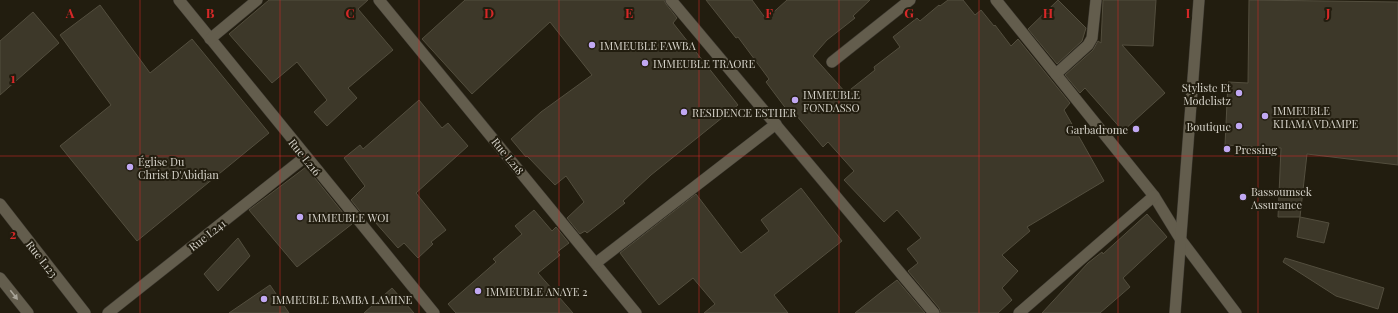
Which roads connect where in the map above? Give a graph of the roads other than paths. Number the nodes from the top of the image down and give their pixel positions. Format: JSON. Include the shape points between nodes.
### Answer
{"nodes":[{"id":1,"x":179,"y":0,"type":"edge"},
{"id":2,"x":257,"y":0,"type":"edge"},
{"id":3,"x":379,"y":0,"type":"edge"},
{"id":4,"x":671,"y":0,"type":"edge"},
{"id":5,"x":910,"y":0,"type":"edge"},
{"id":6,"x":996,"y":0,"type":"edge"},
{"id":7,"x":1096,"y":0,"type":"edge"},
{"id":8,"x":1199,"y":0,"type":"edge"},
{"id":9,"x":210,"y":39,"type":"junction"},
{"id":10,"x":832,"y":62,"type":"dead end"},
{"id":11,"x":1056,"y":74,"type":"junction"},
{"id":12,"x":776,"y":124,"type":"junction"},
{"id":13,"x":305,"y":157,"type":"junction"},
{"id":14,"x":1154,"y":196,"type":"junction"},
{"id":15,"x":0,"y":204,"type":"edge"},
{"id":16,"x":1181,"y":240,"type":"junction"},
{"id":17,"x":596,"y":263,"type":"junction"},
{"id":18,"x":0,"y":278,"type":"edge"},
{"id":19,"x":28,"y":313,"type":"edge"},
{"id":20,"x":85,"y":313,"type":"edge"},
{"id":21,"x":108,"y":313,"type":"edge"},
{"id":22,"x":434,"y":313,"type":"edge"},
{"id":23,"x":636,"y":313,"type":"edge"},
{"id":24,"x":934,"y":313,"type":"edge"},
{"id":25,"x":1019,"y":313,"type":"edge"},
{"id":26,"x":1175,"y":313,"type":"edge"},
{"id":27,"x":1236,"y":313,"type":"edge"}],
"edges":[{"from":1,"to":9,"type":"street","name":"Rue L216"},
{"from":2,"to":9,"type":"street"},
{"from":3,"to":17,"type":"street","name":"Rue L218"},
{"from":4,"to":12,"type":"street"},
{"from":5,"to":10,"type":"street"},
{"from":6,"to":11,"type":"street"},
{"from":7,"to":11,"type":"street","via":[[1092,38],[1088,45]]},
{"from":8,"to":16,"type":"street"},
{"from":9,"to":13,"type":"street","name":"Rue L216"},
{"from":11,"to":14,"type":"street"},
{"from":12,"to":17,"type":"street"},
{"from":12,"to":24,"type":"street"},
{"from":13,"to":21,"type":"street","name":"Rue L241"},
{"from":13,"to":22,"type":"street","name":"Rue L216"},
{"from":14,"to":16,"type":"street"},
{"from":14,"to":25,"type":"street"},
{"from":15,"to":20,"type":"street","name":"Rue L123"},
{"from":16,"to":26,"type":"street"},
{"from":16,"to":27,"type":"street"},
{"from":17,"to":23,"type":"street","name":"Rue L218"},
{"from":18,"to":19,"type":"street","one_way":true}]}
